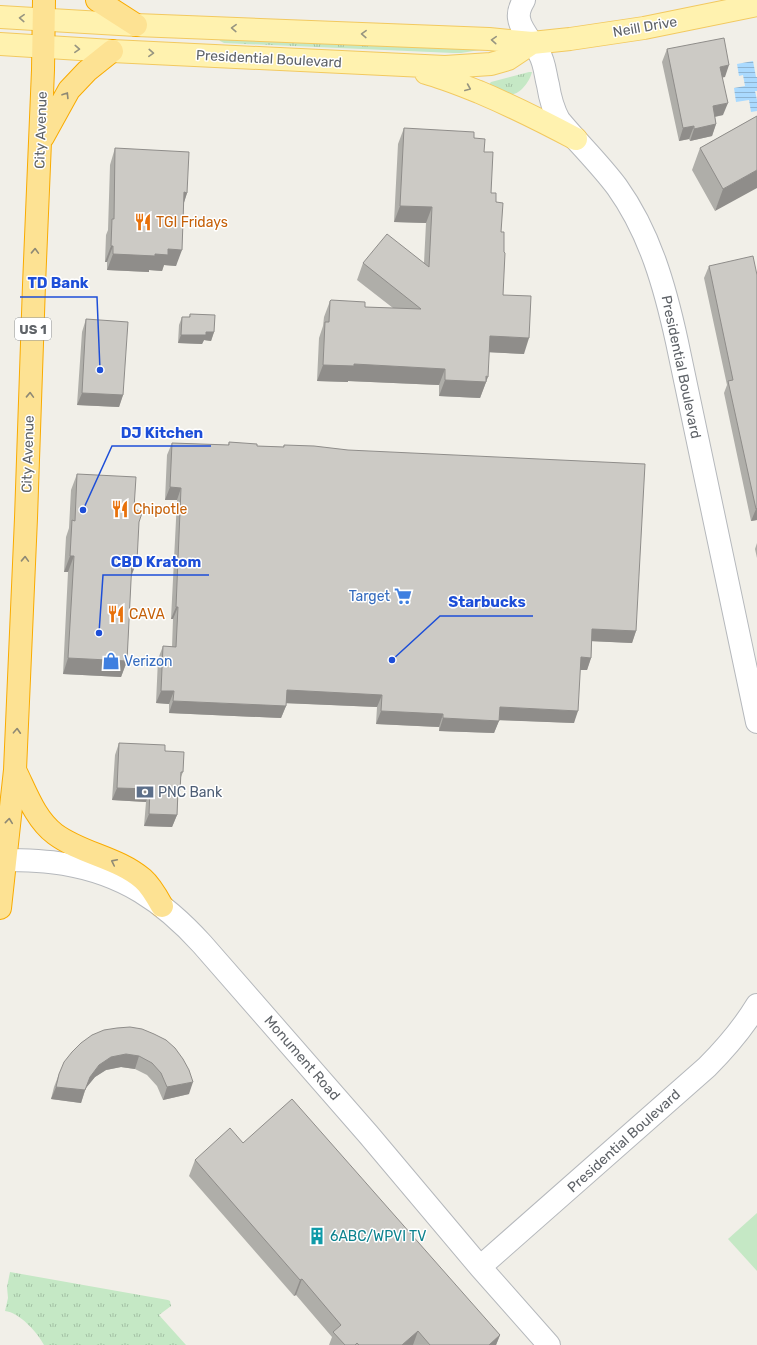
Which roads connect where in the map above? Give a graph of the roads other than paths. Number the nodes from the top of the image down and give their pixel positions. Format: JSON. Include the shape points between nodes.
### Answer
{"nodes":[{"id":1,"x":97,"y":0,"type":"edge"},
{"id":2,"x":524,"y":0,"type":"edge"},
{"id":3,"x":757,"y":5,"type":"edge"},
{"id":4,"x":44,"y":10,"type":"edge"},
{"id":5,"x":0,"y":17,"type":"edge"},
{"id":6,"x":136,"y":25,"type":"junction"},
{"id":7,"x":532,"y":43,"type":"junction"},
{"id":8,"x":0,"y":44,"type":"edge"},
{"id":9,"x":43,"y":48,"type":"junction"},
{"id":10,"x":112,"y":51,"type":"junction"},
{"id":11,"x":390,"y":64,"type":"junction"},
{"id":12,"x":576,"y":139,"type":"junction"},
{"id":13,"x":40,"y":141,"type":"junction"},
{"id":14,"x":757,"y":722,"type":"edge"},
{"id":15,"x":15,"y":770,"type":"junction"},
{"id":16,"x":2,"y":860,"type":"edge"},
{"id":17,"x":162,"y":906,"type":"junction"},
{"id":18,"x":0,"y":908,"type":"edge"},
{"id":19,"x":757,"y":1005,"type":"edge"},
{"id":20,"x":480,"y":1267,"type":"junction"},
{"id":21,"x":549,"y":1345,"type":"edge"}],
"edges":[{"from":1,"to":6,"type":"highway"},
{"from":2,"to":7,"type":"street","via":[[519,18]]},
{"from":3,"to":7,"type":"main road","name":"Neill Drive","via":[[644,28]]},
{"from":4,"to":5,"type":"main road","name":"Presidential Boulevard","one_way":true},
{"from":4,"to":6,"type":"main road","name":"Presidential Boulevard"},
{"from":4,"to":9,"type":"highway","name":"City Avenue","number":"US 1"},
{"from":7,"to":6,"type":"main road","name":"Presidential Boulevard","one_way":true},
{"from":7,"to":11,"type":"main road","name":"Presidential Boulevard","via":[[508,59],[491,64],[445,67]]},
{"from":7,"to":12,"type":"street","name":"Presidential Boulevard","via":[[544,63],[554,111]]},
{"from":8,"to":9,"type":"main road","name":"Presidential Boulevard"},
{"from":9,"to":10,"type":"main road","name":"Presidential Boulevard","one_way":true},
{"from":9,"to":13,"type":"highway","name":"City Avenue","number":"US 1"},
{"from":10,"to":11,"type":"main road","name":"Presidential Boulevard","one_way":true},
{"from":13,"to":10,"type":"highway","one_way":true,"via":[[69,90],[86,70]]},
{"from":11,"to":12,"type":"main road","one_way":true,"via":[[453,82],[516,108]]},
{"from":12,"to":14,"type":"street","name":"Presidential Boulevard","via":[[606,173],[627,203],[646,236],[663,282]]},
{"from":15,"to":13,"type":"highway","name":"City Avenue","number":"US 1","one_way":true},
{"from":16,"to":15,"type":"highway","name":"City Avenue","number":"US 1","one_way":true},
{"from":17,"to":15,"type":"highway","one_way":true,"via":[[144,879],[110,860],[72,844],[50,829],[38,814]]},
{"from":16,"to":17,"type":"street","name":"Monument Road","via":[[64,864],[89,869],[126,883]]},
{"from":16,"to":18,"type":"highway","name":"City Avenue","number":"US 1"},
{"from":17,"to":20,"type":"street","name":"Monument Road","via":[[188,928]]},
{"from":19,"to":20,"type":"street","name":"Presidential Boulevard","via":[[730,1044],[707,1067]]},
{"from":20,"to":21,"type":"street","name":"Monument Road"}]}
